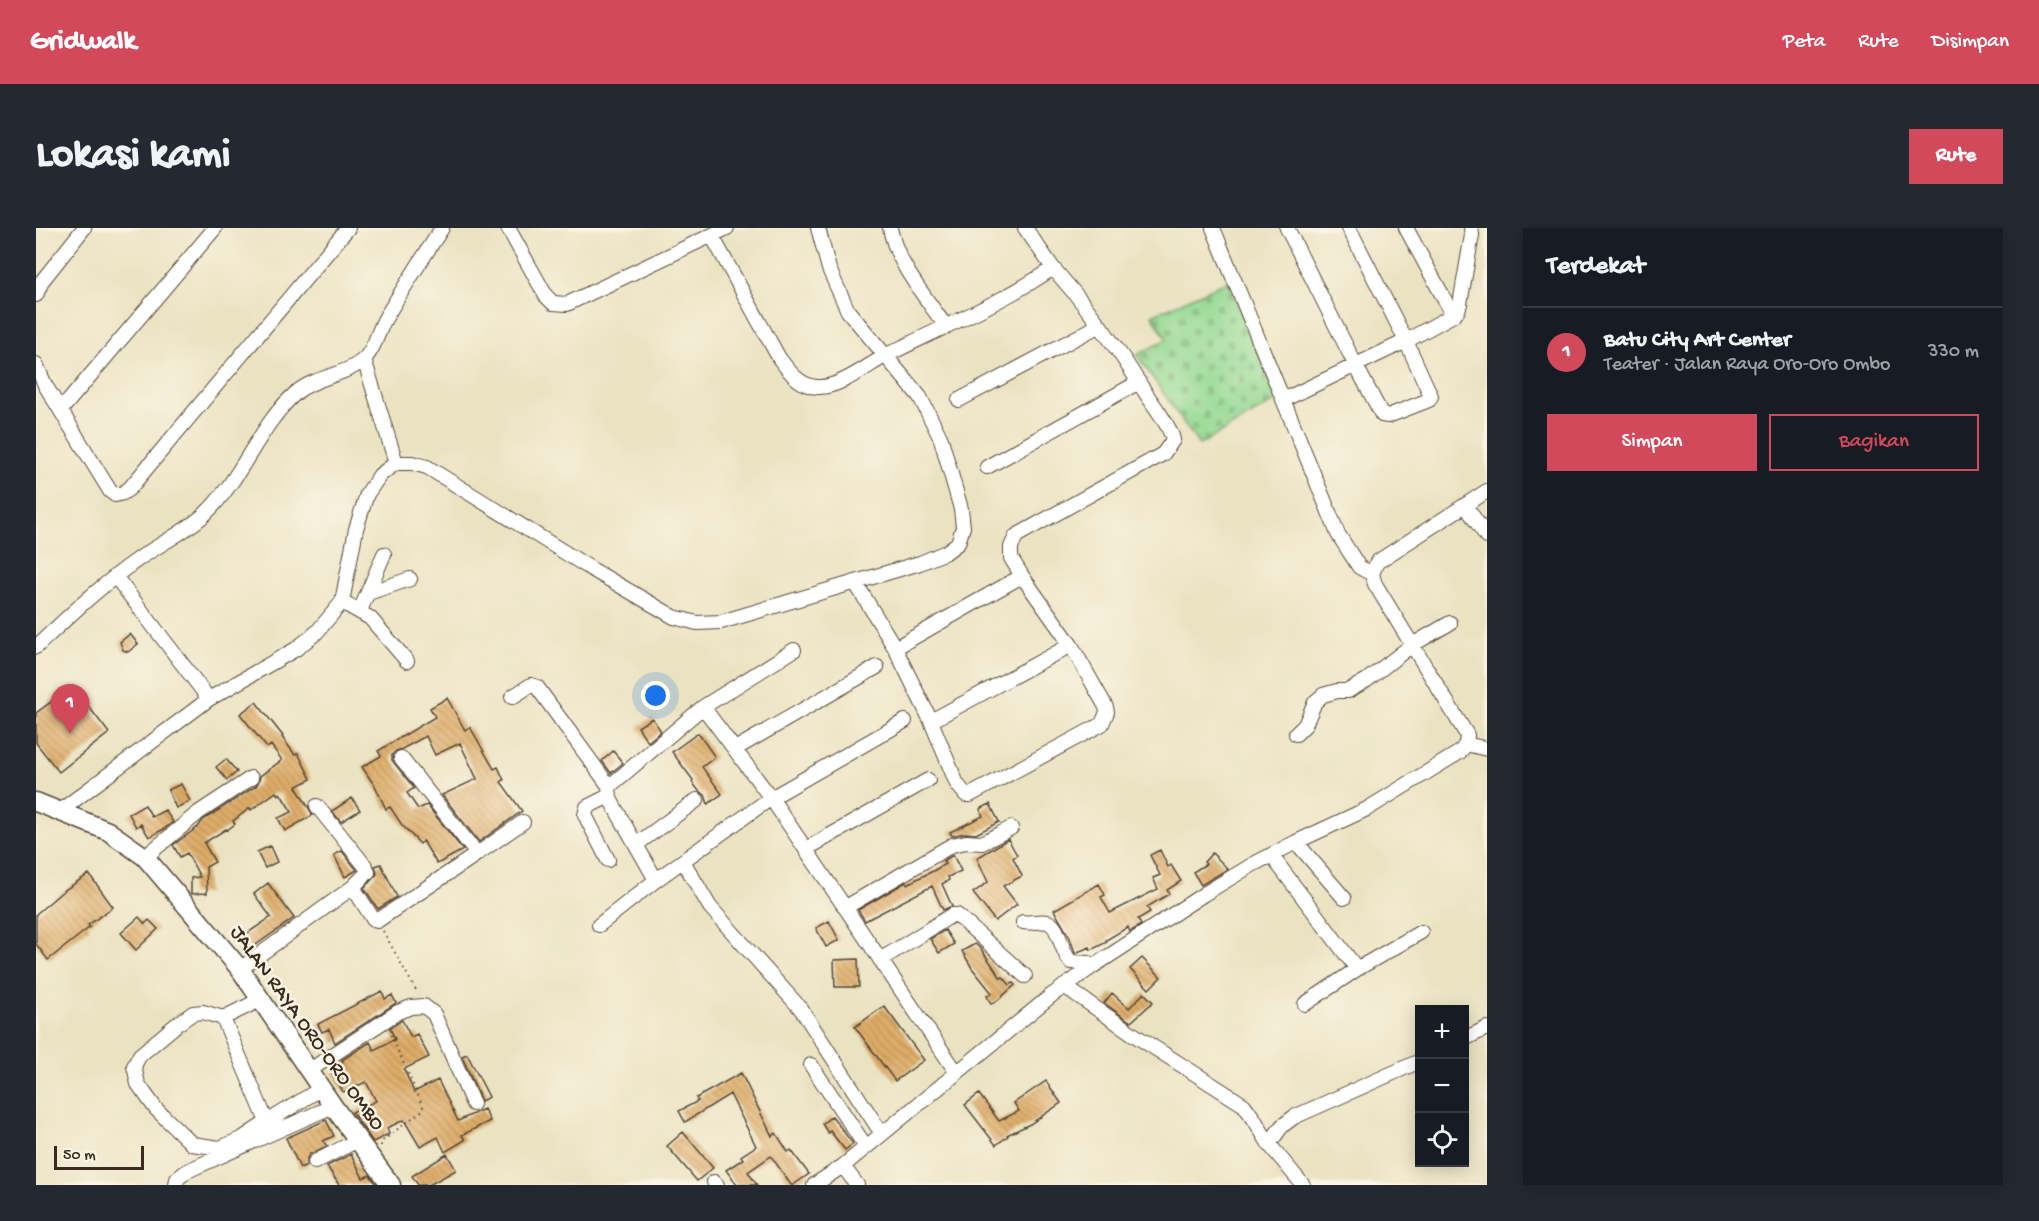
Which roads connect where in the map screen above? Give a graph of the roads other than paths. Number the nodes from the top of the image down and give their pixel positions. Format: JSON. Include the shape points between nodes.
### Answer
{"nodes":[{"id":1,"x":84,"y":228,"type":"edge"},
{"id":2,"x":215,"y":228,"type":"edge"},
{"id":3,"x":348,"y":228,"type":"edge"},
{"id":4,"x":442,"y":228,"type":"edge"},
{"id":5,"x":508,"y":228,"type":"edge"},
{"id":6,"x":727,"y":228,"type":"edge"},
{"id":7,"x":818,"y":228,"type":"edge"},
{"id":8,"x":890,"y":228,"type":"edge"},
{"id":9,"x":1025,"y":228,"type":"edge"},
{"id":10,"x":1213,"y":228,"type":"edge"},
{"id":11,"x":1287,"y":228,"type":"edge"},
{"id":12,"x":1349,"y":228,"type":"edge"},
{"id":13,"x":1406,"y":228,"type":"edge"},
{"id":14,"x":1471,"y":228,"type":"edge"},
{"id":15,"x":712,"y":236,"type":"junction"},
{"id":16,"x":1053,"y":268,"type":"junction"},
{"id":17,"x":36,"y":296,"type":"edge"},
{"id":18,"x":1453,"y":315,"type":"junction"},
{"id":19,"x":1100,"y":325,"type":"junction"},
{"id":20,"x":946,"y":327,"type":"junction"},
{"id":21,"x":1406,"y":340,"type":"junction"},
{"id":22,"x":885,"y":356,"type":"junction"},
{"id":23,"x":364,"y":359,"type":"junction"},
{"id":24,"x":36,"y":364,"type":"edge"},
{"id":25,"x":1355,"y":364,"type":"junction"},
{"id":26,"x":1139,"y":382,"type":"junction"},
{"id":27,"x":959,"y":400,"type":"dead end"},
{"id":28,"x":1283,"y":400,"type":"junction"},
{"id":29,"x":61,"y":410,"type":"junction"},
{"id":30,"x":396,"y":463,"type":"junction"},
{"id":31,"x":987,"y":467,"type":"dead end"},
{"id":32,"x":1487,"y":491,"type":"edge"},
{"id":33,"x":1465,"y":506,"type":"junction"},
{"id":34,"x":1487,"y":537,"type":"edge"},
{"id":35,"x":384,"y":554,"type":"dead end"},
{"id":36,"x":1372,"y":574,"type":"junction"},
{"id":37,"x":115,"y":576,"type":"junction"},
{"id":38,"x":1022,"y":576,"type":"junction"},
{"id":39,"x":410,"y":579,"type":"dead end"},
{"id":40,"x":855,"y":582,"type":"junction"},
{"id":41,"x":368,"y":593,"type":"junction"},
{"id":42,"x":342,"y":603,"type":"junction"},
{"id":43,"x":360,"y":611,"type":"junction"},
{"id":44,"x":1450,"y":623,"type":"dead end"},
{"id":45,"x":1071,"y":645,"type":"junction"},
{"id":46,"x":1412,"y":645,"type":"junction"},
{"id":47,"x":36,"y":647,"type":"edge"},
{"id":48,"x":895,"y":648,"type":"junction"},
{"id":49,"x":794,"y":650,"type":"dead end"},
{"id":50,"x":407,"y":661,"type":"dead end"},
{"id":51,"x":877,"y":667,"type":"dead end"},
{"id":52,"x":512,"y":697,"type":"dead end"},
{"id":53,"x":209,"y":699,"type":"junction"},
{"id":54,"x":703,"y":708,"type":"junction"},
{"id":55,"x":905,"y":720,"type":"dead end"},
{"id":56,"x":931,"y":721,"type":"junction"},
{"id":57,"x":1296,"y":734,"type":"dead end"},
{"id":58,"x":1466,"y":744,"type":"junction"},
{"id":59,"x":735,"y":749,"type":"junction"},
{"id":60,"x":1487,"y":749,"type":"edge"},
{"id":61,"x":401,"y":758,"type":"dead end"},
{"id":62,"x":251,"y":778,"type":"dead end"},
{"id":63,"x":928,"y":780,"type":"dead end"},
{"id":64,"x":609,"y":791,"type":"junction"},
{"id":65,"x":771,"y":798,"type":"junction"},
{"id":66,"x":697,"y":800,"type":"dead end"},
{"id":67,"x":36,"y":802,"type":"edge"},
{"id":68,"x":317,"y":806,"type":"dead end"},
{"id":69,"x":60,"y":811,"type":"junction"},
{"id":70,"x":522,"y":822,"type":"dead end"},
{"id":71,"x":1011,"y":828,"type":"dead end"},
{"id":72,"x":1296,"y":842,"type":"junction"},
{"id":73,"x":637,"y":844,"type":"junction"},
{"id":74,"x":806,"y":849,"type":"junction"},
{"id":75,"x":477,"y":854,"type":"junction"},
{"id":76,"x":1271,"y":855,"type":"junction"},
{"id":77,"x":145,"y":857,"type":"junction"},
{"id":78,"x":608,"y":860,"type":"dead end"},
{"id":79,"x":683,"y":861,"type":"junction"},
{"id":80,"x":656,"y":880,"type":"junction"},
{"id":81,"x":353,"y":887,"type":"junction"},
{"id":82,"x":1344,"y":898,"type":"dead end"},
{"id":83,"x":846,"y":907,"type":"junction"},
{"id":84,"x":1023,"y":922,"type":"dead end"},
{"id":85,"x":599,"y":925,"type":"dead end"},
{"id":86,"x":1421,"y":932,"type":"dead end"},
{"id":87,"x":880,"y":960,"type":"junction"},
{"id":88,"x":1092,"y":967,"type":"junction"},
{"id":89,"x":240,"y":969,"type":"junction"},
{"id":90,"x":1357,"y":969,"type":"junction"},
{"id":91,"x":1025,"y":976,"type":"dead end"},
{"id":92,"x":1064,"y":986,"type":"junction"},
{"id":93,"x":261,"y":1000,"type":"junction"},
{"id":94,"x":1305,"y":1004,"type":"dead end"},
{"id":95,"x":223,"y":1018,"type":"junction"},
{"id":96,"x":1487,"y":1028,"type":"edge"},
{"id":97,"x":1469,"y":1037,"type":"edge"},
{"id":98,"x":1415,"y":1063,"type":"edge"},
{"id":99,"x":811,"y":1065,"type":"dead end"},
{"id":100,"x":310,"y":1070,"type":"junction"},
{"id":101,"x":957,"y":1073,"type":"junction"},
{"id":102,"x":322,"y":1088,"type":"junction"},
{"id":103,"x":473,"y":1104,"type":"dead end"},
{"id":104,"x":333,"y":1106,"type":"junction"},
{"id":105,"x":267,"y":1122,"type":"junction"},
{"id":106,"x":882,"y":1134,"type":"junction"},
{"id":107,"x":358,"y":1140,"type":"junction"},
{"id":108,"x":1269,"y":1144,"type":"junction"},
{"id":109,"x":866,"y":1147,"type":"junction"},
{"id":110,"x":315,"y":1162,"type":"dead end"},
{"id":111,"x":843,"y":1166,"type":"junction"},
{"id":112,"x":176,"y":1185,"type":"edge"},
{"id":113,"x":391,"y":1185,"type":"edge"},
{"id":114,"x":814,"y":1185,"type":"edge"},
{"id":115,"x":857,"y":1185,"type":"edge"},
{"id":116,"x":1303,"y":1185,"type":"edge"}],
"edges":[{"from":1,"to":17,"type":"street","via":[[42,281]]},
{"from":2,"to":29,"type":"street"},
{"from":3,"to":29,"type":"street","via":[[130,489],[115,495],[110,491]]},
{"from":4,"to":23,"type":"street"},
{"from":5,"to":15,"type":"street","via":[[546,296],[553,303],[567,304]]},
{"from":6,"to":15,"type":"street"},
{"from":7,"to":22,"type":"street","via":[[829,269],[848,311]]},
{"from":8,"to":20,"type":"street","via":[[901,259]]},
{"from":9,"to":16,"type":"street"},
{"from":10,"to":28,"type":"street"},
{"from":11,"to":25,"type":"street"},
{"from":12,"to":21,"type":"street"},
{"from":13,"to":18,"type":"street"},
{"from":14,"to":18,"type":"street","via":[[1460,304]]},
{"from":15,"to":22,"type":"street","via":[[779,358],[804,384],[819,387],[837,383]]},
{"from":16,"to":19,"type":"street"},
{"from":16,"to":20,"type":"street"},
{"from":18,"to":21,"type":"street"},
{"from":19,"to":26,"type":"street"},
{"from":19,"to":27,"type":"street"},
{"from":20,"to":22,"type":"street"},
{"from":21,"to":25,"type":"street"},
{"from":21,"to":25,"type":"street","via":[[1431,396],[1429,400],[1385,416]]},
{"from":22,"to":40,"type":"street","via":[[920,397],[941,439],[963,527],[958,543],[946,552]]},
{"from":23,"to":30,"type":"street"},
{"from":23,"to":37,"type":"street","via":[[297,392],[277,413],[209,510]]},
{"from":24,"to":29,"type":"street"},
{"from":25,"to":28,"type":"street"},
{"from":26,"to":31,"type":"street"},
{"from":26,"to":38,"type":"street","via":[[1170,431],[1173,440],[1169,447],[1163,454],[1016,536],[1011,558]]},
{"from":28,"to":36,"type":"street","via":[[1338,534],[1359,567]]},
{"from":30,"to":40,"type":"street","via":[[428,467],[674,617],[697,623],[721,622]]},
{"from":30,"to":42,"type":"street","via":[[380,475],[367,495],[356,529]]},
{"from":32,"to":33,"type":"street"},
{"from":33,"to":34,"type":"street"},
{"from":33,"to":36,"type":"street","via":[[1377,562]]},
{"from":35,"to":41,"type":"street"},
{"from":36,"to":46,"type":"street"},
{"from":37,"to":47,"type":"street"},
{"from":37,"to":53,"type":"street"},
{"from":38,"to":45,"type":"street"},
{"from":38,"to":48,"type":"street"},
{"from":39,"to":41,"type":"street"},
{"from":40,"to":48,"type":"street"},
{"from":41,"to":43,"type":"street"},
{"from":42,"to":43,"type":"street"},
{"from":42,"to":53,"type":"street","via":[[297,649]]},
{"from":43,"to":50,"type":"street"},
{"from":44,"to":46,"type":"street"},
{"from":45,"to":56,"type":"street"},
{"from":45,"to":56,"type":"street","via":[[1106,707],[1102,724],[969,795],[957,784]]},
{"from":46,"to":57,"type":"street","via":[[1348,691],[1323,695]]},
{"from":46,"to":58,"type":"street","via":[[1467,735]]},
{"from":48,"to":56,"type":"street"},
{"from":49,"to":54,"type":"street"},
{"from":51,"to":59,"type":"street"},
{"from":52,"to":64,"type":"street","via":[[531,685],[537,687]]},
{"from":53,"to":69,"type":"street"},
{"from":54,"to":59,"type":"street"},
{"from":54,"to":64,"type":"street"},
{"from":55,"to":65,"type":"street"},
{"from":58,"to":60,"type":"street"},
{"from":58,"to":72,"type":"street","via":[[1460,752],[1366,809]]},
{"from":59,"to":65,"type":"street"},
{"from":61,"to":75,"type":"street"},
{"from":62,"to":77,"type":"street","via":[[198,813]]},
{"from":63,"to":74,"type":"street"},
{"from":64,"to":73,"type":"street"},
{"from":64,"to":78,"type":"street","via":[[587,807],[585,815]]},
{"from":65,"to":74,"type":"street"},
{"from":65,"to":79,"type":"street"},
{"from":66,"to":73,"type":"street"},
{"from":67,"to":69,"type":"main road","name":"JALAN RAYA ORO-ORO OMBO"},
{"from":68,"to":81,"type":"street","via":[[368,870]]},
{"from":69,"to":77,"type":"main road","name":"JALAN RAYA ORO-ORO OMBO","via":[[108,831]]},
{"from":70,"to":75,"type":"street"},
{"from":71,"to":83,"type":"street","via":[[982,843],[952,845]]},
{"from":72,"to":76,"type":"street"},
{"from":72,"to":82,"type":"street"},
{"from":73,"to":80,"type":"street"},
{"from":74,"to":83,"type":"street"},
{"from":75,"to":81,"type":"street","via":[[377,921]]},
{"from":76,"to":88,"type":"street"},
{"from":76,"to":90,"type":"street"},
{"from":77,"to":89,"type":"main road","name":"JALAN RAYA ORO-ORO OMBO"},
{"from":79,"to":80,"type":"street"},
{"from":79,"to":106,"type":"street","via":[[710,907],[801,1009]]},
{"from":80,"to":85,"type":"street"},
{"from":81,"to":89,"type":"street"},
{"from":83,"to":87,"type":"street"},
{"from":84,"to":88,"type":"street","via":[[1050,922],[1055,926],[1065,957]]},
{"from":86,"to":90,"type":"street"},
{"from":87,"to":91,"type":"street","via":[[957,915]]},
{"from":87,"to":101,"type":"street"},
{"from":88,"to":92,"type":"street"},
{"from":89,"to":93,"type":"main road","name":"JALAN RAYA ORO-ORO OMBO"},
{"from":90,"to":94,"type":"street"},
{"from":92,"to":101,"type":"street"},
{"from":92,"to":108,"type":"street","via":[[1244,1105]]},
{"from":93,"to":95,"type":"street"},
{"from":93,"to":100,"type":"main road","name":"JALAN RAYA ORO-ORO OMBO"},
{"from":95,"to":105,"type":"street"},
{"from":95,"to":105,"type":"street","via":[[193,1013],[176,1025],[140,1055],[134,1066],[138,1084],[156,1109],[192,1144],[220,1148]]},
{"from":96,"to":97,"type":"street"},
{"from":98,"to":108,"type":"street","via":[[1294,1117]]},
{"from":99,"to":109,"type":"street"},
{"from":100,"to":102,"type":"main road","name":"JALAN RAYA ORO-ORO OMBO"},
{"from":100,"to":103,"type":"street","via":[[405,1010],[424,1006],[434,1014]]},
{"from":101,"to":106,"type":"street"},
{"from":102,"to":104,"type":"main road","name":"JALAN RAYA ORO-ORO OMBO"},
{"from":102,"to":105,"type":"street"},
{"from":104,"to":107,"type":"main road","name":"JALAN RAYA ORO-ORO OMBO"},
{"from":104,"to":112,"type":"street","via":[[187,1171]]},
{"from":106,"to":109,"type":"street"},
{"from":107,"to":110,"type":"street"},
{"from":107,"to":113,"type":"main road","name":"JALAN RAYA ORO-ORO OMBO"},
{"from":108,"to":116,"type":"street"},
{"from":109,"to":111,"type":"street"},
{"from":111,"to":114,"type":"street"},
{"from":111,"to":115,"type":"street"}]}
